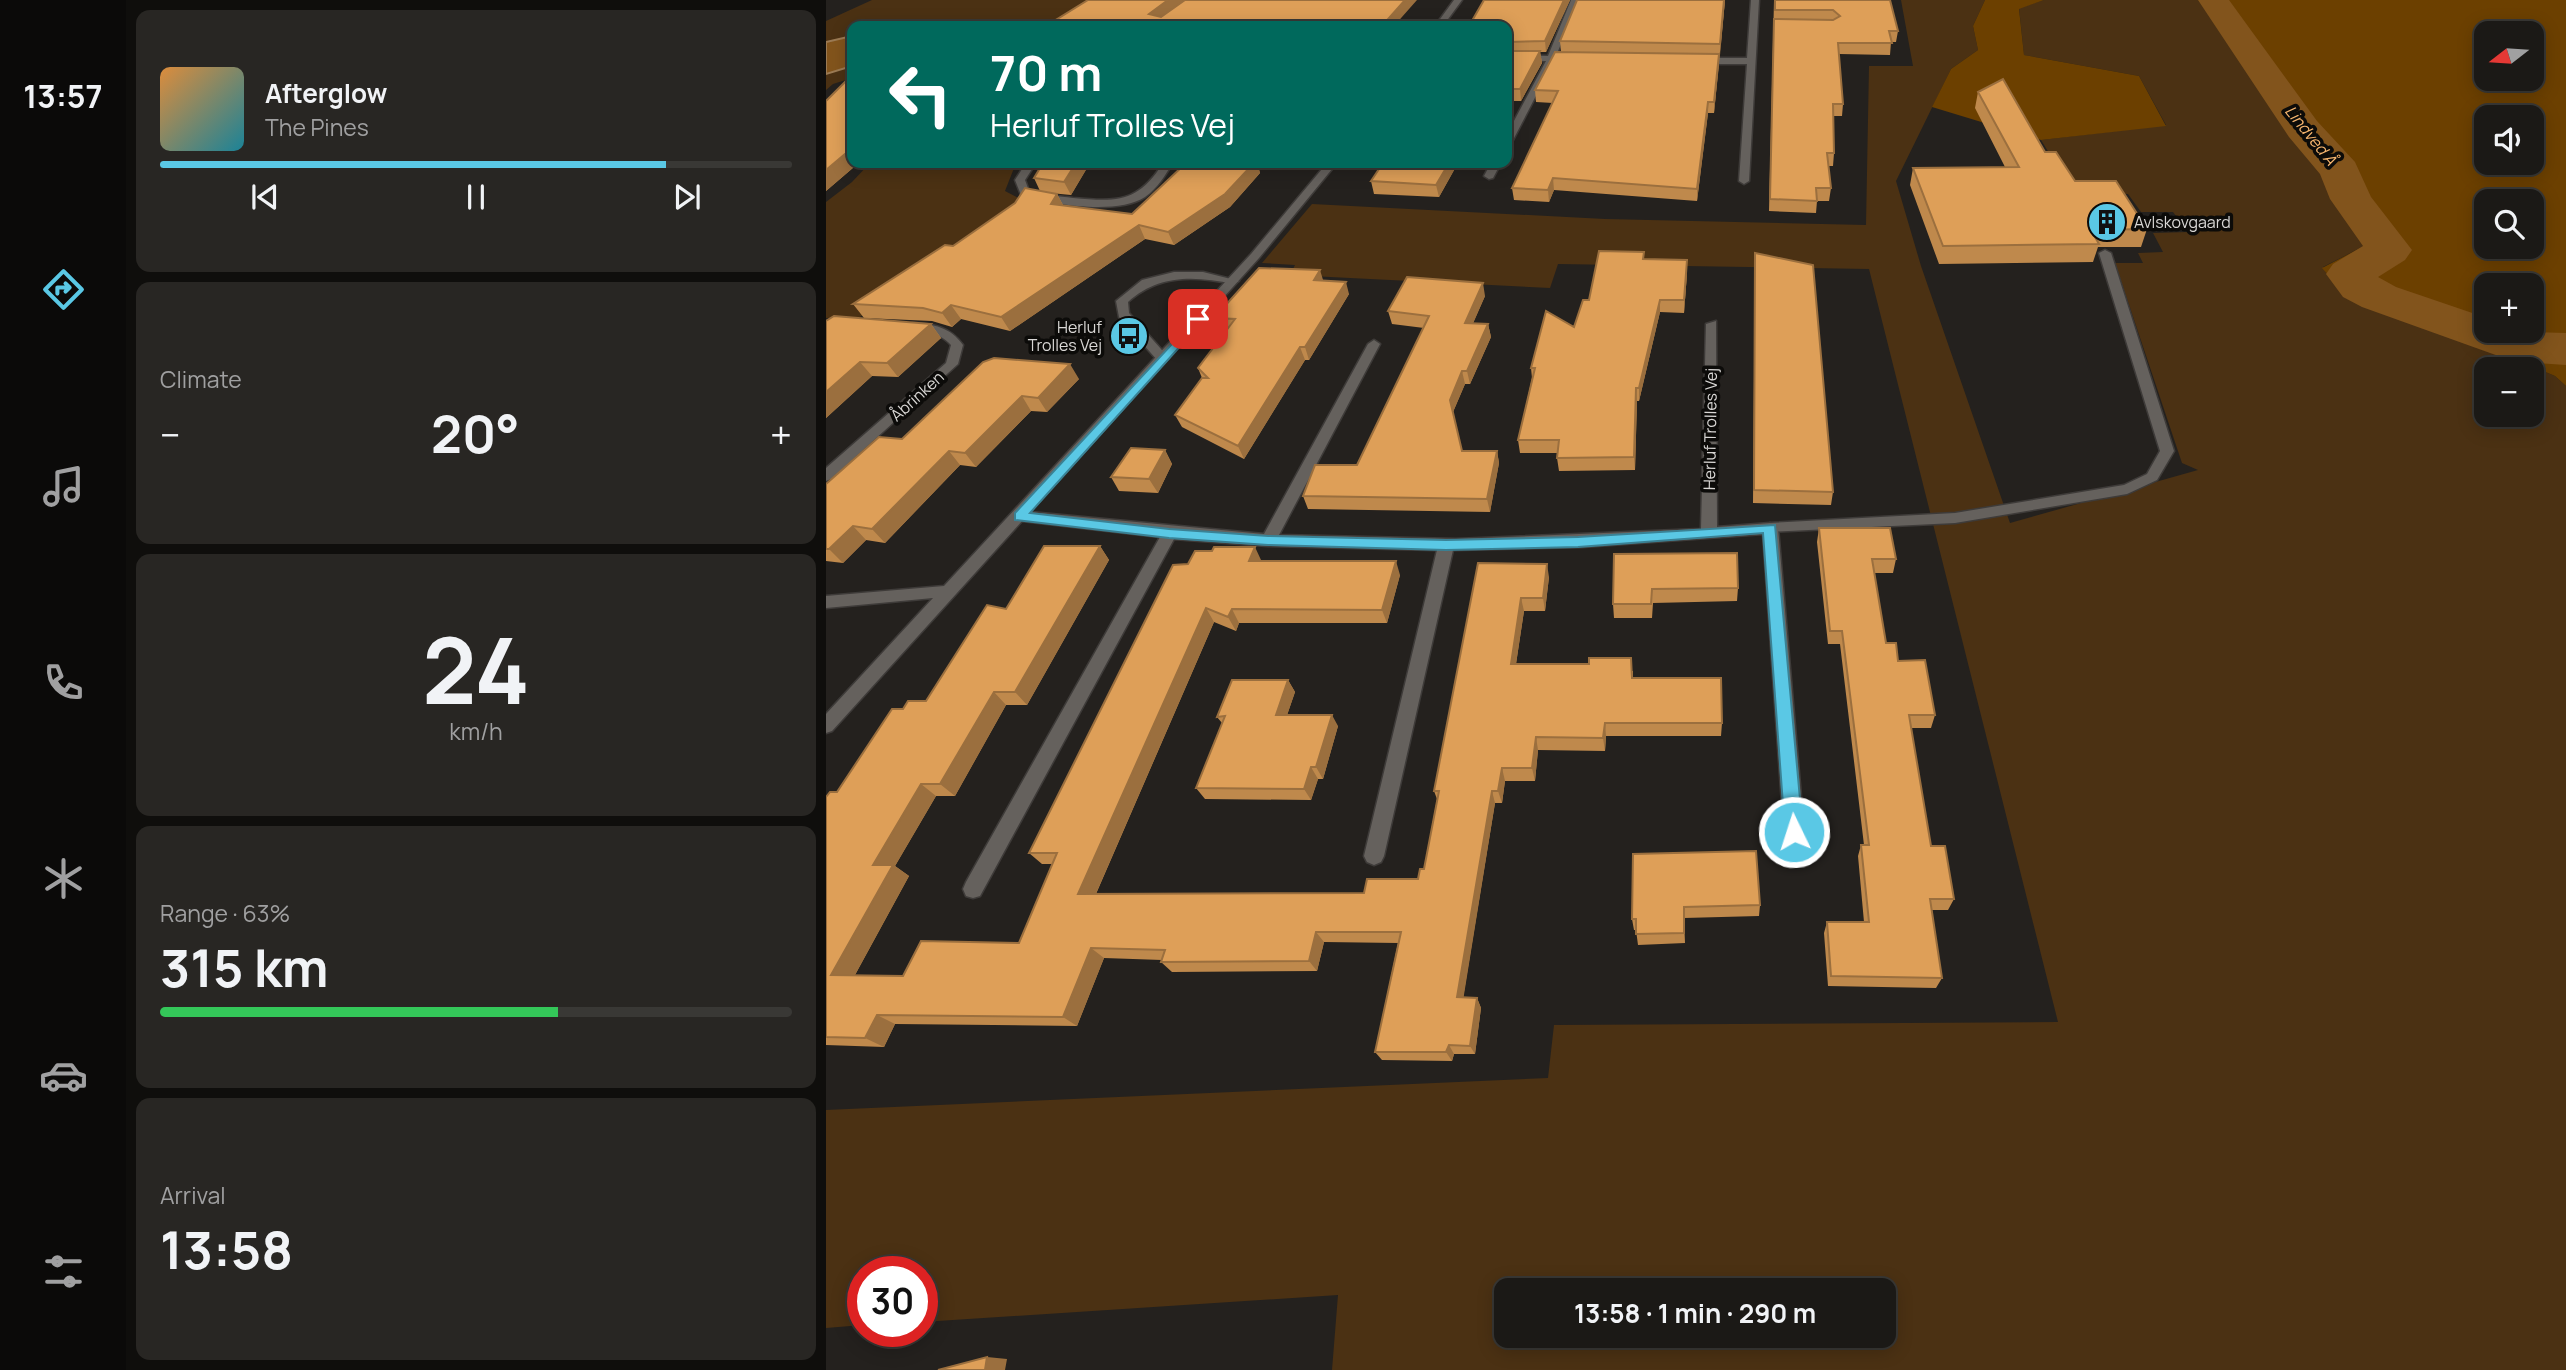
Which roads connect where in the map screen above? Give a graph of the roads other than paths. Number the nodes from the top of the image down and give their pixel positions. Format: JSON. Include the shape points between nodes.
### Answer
{"nodes":[{"id":1,"x":1458,"y":0,"type":"edge"},
{"id":2,"x":1575,"y":0,"type":"edge"},
{"id":3,"x":1755,"y":0,"type":"edge"},
{"id":4,"x":1443,"y":21,"type":"edge"},
{"id":5,"x":1512,"y":57,"type":"edge"},
{"id":6,"x":1551,"y":59,"type":"junction"},
{"id":7,"x":1589,"y":60,"type":"edge"},
{"id":8,"x":1682,"y":61,"type":"edge"},
{"id":9,"x":1751,"y":61,"type":"junction"},
{"id":10,"x":1512,"y":133,"type":"edge"},
{"id":11,"x":1028,"y":168,"type":"edge"},
{"id":12,"x":1165,"y":168,"type":"edge"},
{"id":13,"x":1328,"y":168,"type":"edge"},
{"id":14,"x":1493,"y":168,"type":"edge"},
{"id":15,"x":1489,"y":176,"type":"dead end"},
{"id":16,"x":1744,"y":181,"type":"dead end"},
{"id":17,"x":2105,"y":253,"type":"edge"},
{"id":18,"x":1233,"y":281,"type":"junction"},
{"id":19,"x":1712,"y":324,"type":"dead end"},
{"id":20,"x":892,"y":326,"type":"edge"},
{"id":21,"x":1374,"y":344,"type":"dead end"},
{"id":22,"x":1163,"y":358,"type":"junction"},
{"id":23,"x":826,"y":476,"type":"edge"},
{"id":24,"x":1020,"y":516,"type":"junction"},
{"id":25,"x":1770,"y":528,"type":"junction"},
{"id":26,"x":1169,"y":534,"type":"junction"},
{"id":27,"x":1709,"y":534,"type":"junction"},
{"id":28,"x":1268,"y":541,"type":"junction"},
{"id":29,"x":1446,"y":545,"type":"junction"},
{"id":30,"x":950,"y":592,"type":"junction"},
{"id":31,"x":826,"y":603,"type":"edge"},
{"id":32,"x":826,"y":726,"type":"edge"},
{"id":33,"x":1794,"y":832,"type":"dead end"},
{"id":34,"x":1374,"y":856,"type":"dead end"},
{"id":35,"x":973,"y":889,"type":"dead end"}],
"edges":[{"from":1,"to":4,"type":"street"},
{"from":2,"to":6,"type":"street"},
{"from":3,"to":9,"type":"street","via":[[1757,25]]},
{"from":5,"to":6,"type":"street"},
{"from":6,"to":7,"type":"street"},
{"from":6,"to":10,"type":"street"},
{"from":8,"to":9,"type":"street"},
{"from":9,"to":16,"type":"street"},
{"from":11,"to":12,"type":"street","via":[[1020,180],[1025,193],[1104,205],[1143,196]]},
{"from":13,"to":18,"type":"street"},
{"from":14,"to":15,"type":"street"},
{"from":17,"to":25,"type":"street","via":[[2168,451],[2152,477],[2127,489],[1955,518]]},
{"from":18,"to":22,"type":"street"},
{"from":18,"to":22,"type":"street","via":[[1191,273],[1164,276],[1143,284],[1122,301],[1123,314]]},
{"from":19,"to":27,"type":"street","name":"Herluf Trolles Vej"},
{"from":20,"to":23,"type":"street","name":"Åbrinken","via":[[944,331],[957,345],[957,354],[943,373]]},
{"from":21,"to":28,"type":"street"},
{"from":22,"to":24,"type":"street"},
{"from":24,"to":26,"type":"street"},
{"from":24,"to":30,"type":"street"},
{"from":25,"to":27,"type":"street"},
{"from":25,"to":33,"type":"street"},
{"from":26,"to":28,"type":"street"},
{"from":26,"to":35,"type":"street"},
{"from":27,"to":29,"type":"street"},
{"from":28,"to":29,"type":"street"},
{"from":29,"to":34,"type":"street"},
{"from":30,"to":31,"type":"street"},
{"from":30,"to":32,"type":"street"}]}
